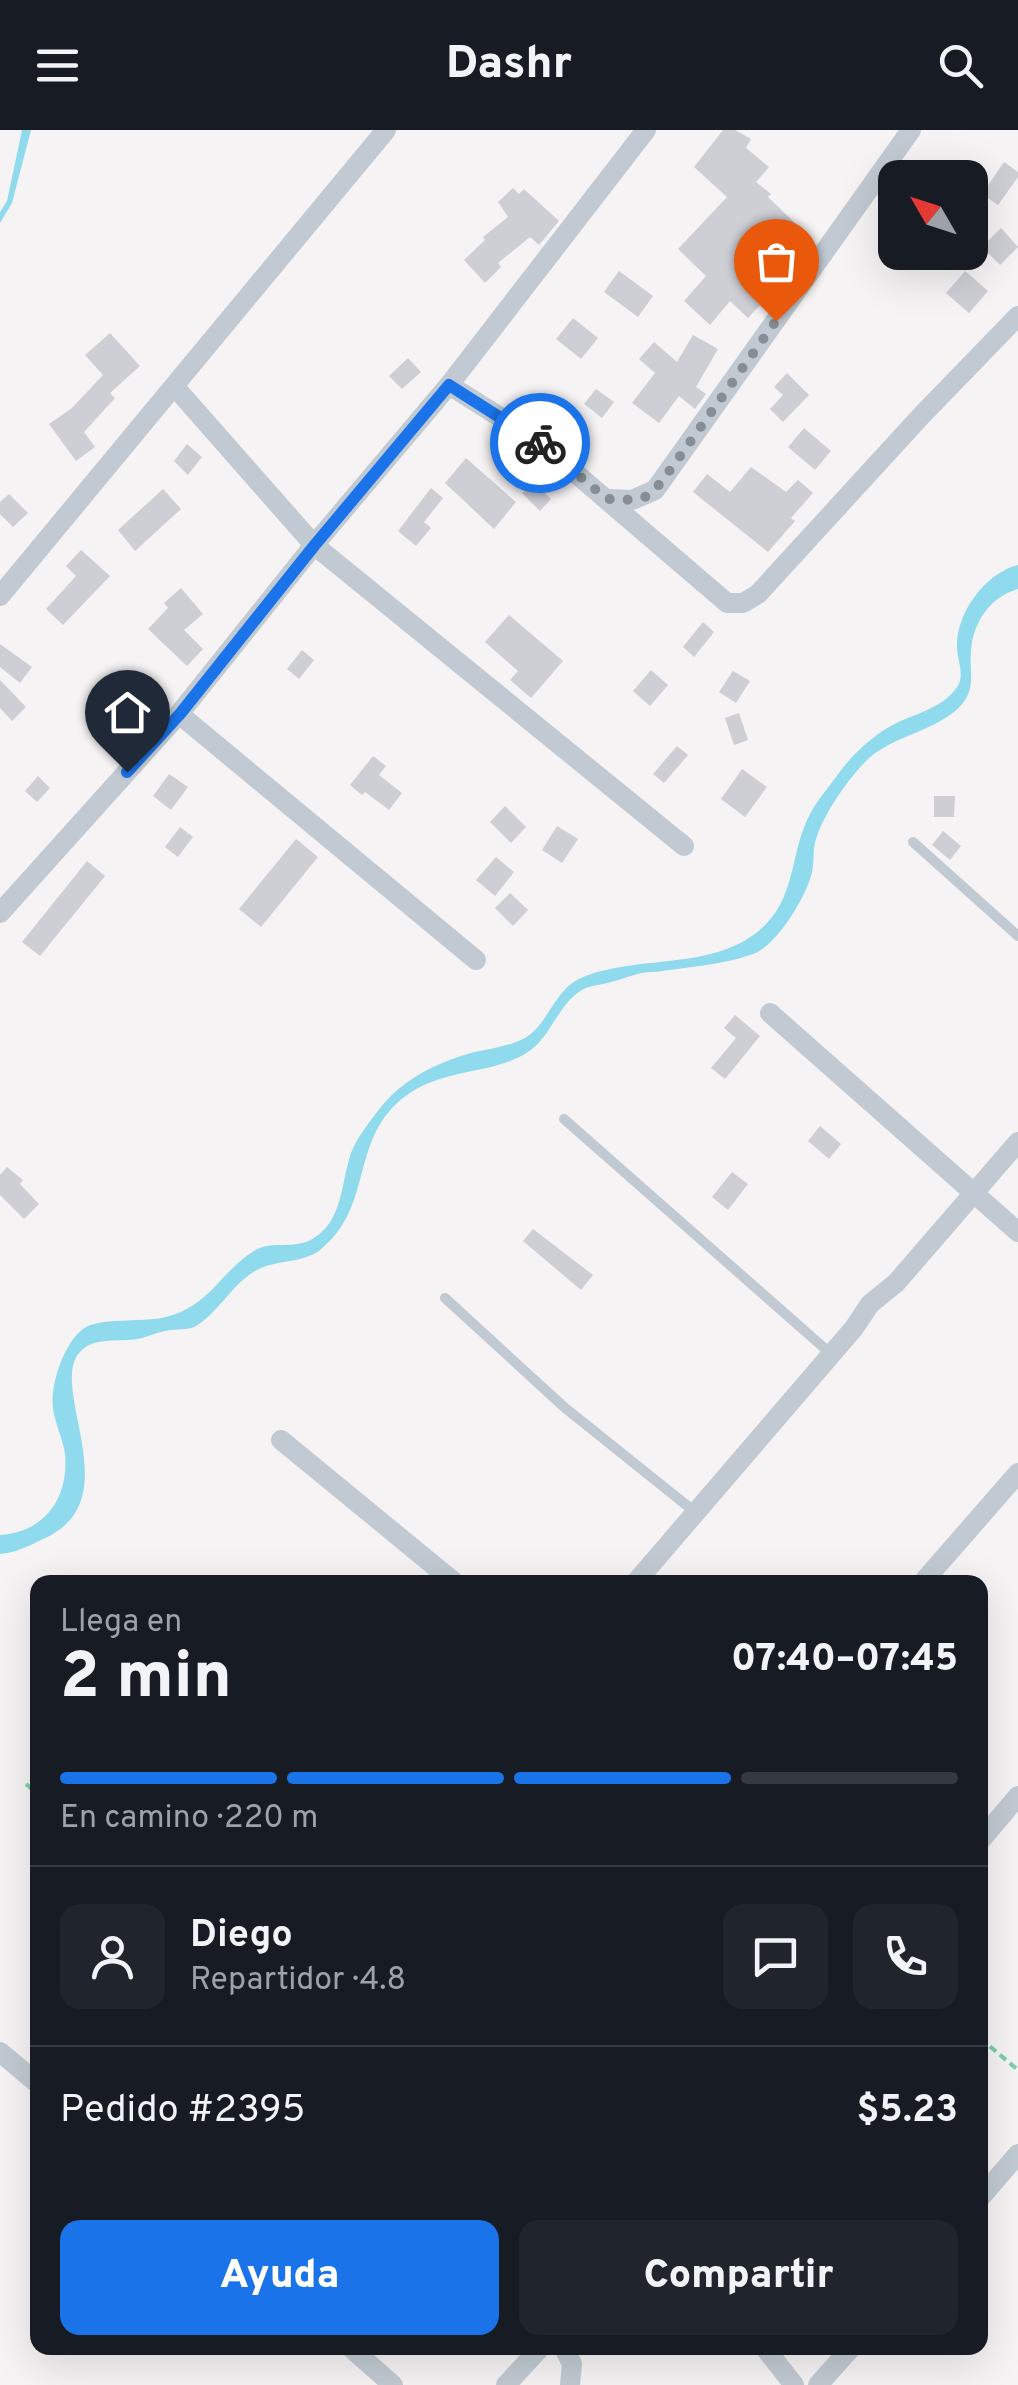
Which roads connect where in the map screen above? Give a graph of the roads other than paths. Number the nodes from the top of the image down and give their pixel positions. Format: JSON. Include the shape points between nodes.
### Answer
{"nodes":[{"id":1,"x":386,"y":130,"type":"edge"},
{"id":2,"x":646,"y":130,"type":"edge"},
{"id":3,"x":911,"y":130,"type":"edge"},
{"id":4,"x":1018,"y":316,"type":"edge"},
{"id":5,"x":449,"y":385,"type":"junction"},
{"id":6,"x":175,"y":387,"type":"junction"},
{"id":7,"x":607,"y":499,"type":"junction"},
{"id":8,"x":314,"y":546,"type":"junction"},
{"id":9,"x":0,"y":596,"type":"edge"},
{"id":10,"x":180,"y":714,"type":"junction"},
{"id":11,"x":913,"y":842,"type":"dead end"},
{"id":12,"x":684,"y":846,"type":"dead end"},
{"id":13,"x":0,"y":913,"type":"edge"},
{"id":14,"x":1018,"y":936,"type":"edge"},
{"id":15,"x":476,"y":960,"type":"dead end"},
{"id":16,"x":770,"y":1012,"type":"dead end"},
{"id":17,"x":564,"y":1119,"type":"dead end"},
{"id":18,"x":1018,"y":1142,"type":"edge"},
{"id":19,"x":974,"y":1192,"type":"junction"},
{"id":20,"x":1018,"y":1232,"type":"edge"},
{"id":21,"x":445,"y":1298,"type":"dead end"},
{"id":22,"x":831,"y":1354,"type":"junction"},
{"id":23,"x":281,"y":1440,"type":"dead end"},
{"id":24,"x":1018,"y":1473,"type":"edge"},
{"id":25,"x":696,"y":1513,"type":"junction"},
{"id":26,"x":445,"y":1575,"type":"edge"},
{"id":27,"x":642,"y":1575,"type":"edge"},
{"id":28,"x":929,"y":1575,"type":"edge"},
{"id":29,"x":1018,"y":1796,"type":"edge"},
{"id":30,"x":988,"y":1831,"type":"edge"},
{"id":31,"x":0,"y":2052,"type":"edge"},
{"id":32,"x":30,"y":2077,"type":"edge"},
{"id":33,"x":1018,"y":2154,"type":"edge"},
{"id":34,"x":988,"y":2189,"type":"edge"},
{"id":35,"x":359,"y":2355,"type":"edge"},
{"id":36,"x":534,"y":2355,"type":"edge"},
{"id":37,"x":568,"y":2355,"type":"edge"},
{"id":38,"x":770,"y":2355,"type":"edge"},
{"id":39,"x":845,"y":2355,"type":"edge"},
{"id":40,"x":849,"y":2355,"type":"edge"},
{"id":41,"x":393,"y":2385,"type":"edge"},
{"id":42,"x":506,"y":2385,"type":"edge"},
{"id":43,"x":570,"y":2385,"type":"edge"},
{"id":44,"x":794,"y":2385,"type":"edge"},
{"id":45,"x":818,"y":2385,"type":"edge"},
{"id":46,"x":843,"y":2385,"type":"edge"}],
"edges":[{"from":1,"to":6,"type":"street"},
{"from":2,"to":5,"type":"street"},
{"from":3,"to":7,"type":"street","via":[[655,490],[632,500]]},
{"from":4,"to":7,"type":"street","via":[[744,602],[727,603]]},
{"from":5,"to":7,"type":"street","via":[[538,440]]},
{"from":5,"to":8,"type":"street"},
{"from":6,"to":8,"type":"street"},
{"from":6,"to":9,"type":"street"},
{"from":8,"to":10,"type":"street"},
{"from":8,"to":12,"type":"street"},
{"from":10,"to":13,"type":"street"},
{"from":10,"to":15,"type":"street"},
{"from":11,"to":14,"type":"lane"},
{"from":16,"to":19,"type":"street"},
{"from":17,"to":22,"type":"lane"},
{"from":18,"to":19,"type":"street"},
{"from":19,"to":20,"type":"street"},
{"from":19,"to":22,"type":"street"},
{"from":21,"to":25,"type":"lane","via":[[564,1407]]},
{"from":22,"to":25,"type":"street"},
{"from":23,"to":26,"type":"street"},
{"from":24,"to":28,"type":"street"},
{"from":25,"to":27,"type":"street"},
{"from":29,"to":30,"type":"street"},
{"from":31,"to":32,"type":"street"},
{"from":33,"to":34,"type":"street"},
{"from":35,"to":41,"type":"street"},
{"from":36,"to":42,"type":"street"},
{"from":37,"to":43,"type":"street"},
{"from":38,"to":44,"type":"street"},
{"from":39,"to":45,"type":"street"},
{"from":40,"to":46,"type":"street"}]}
